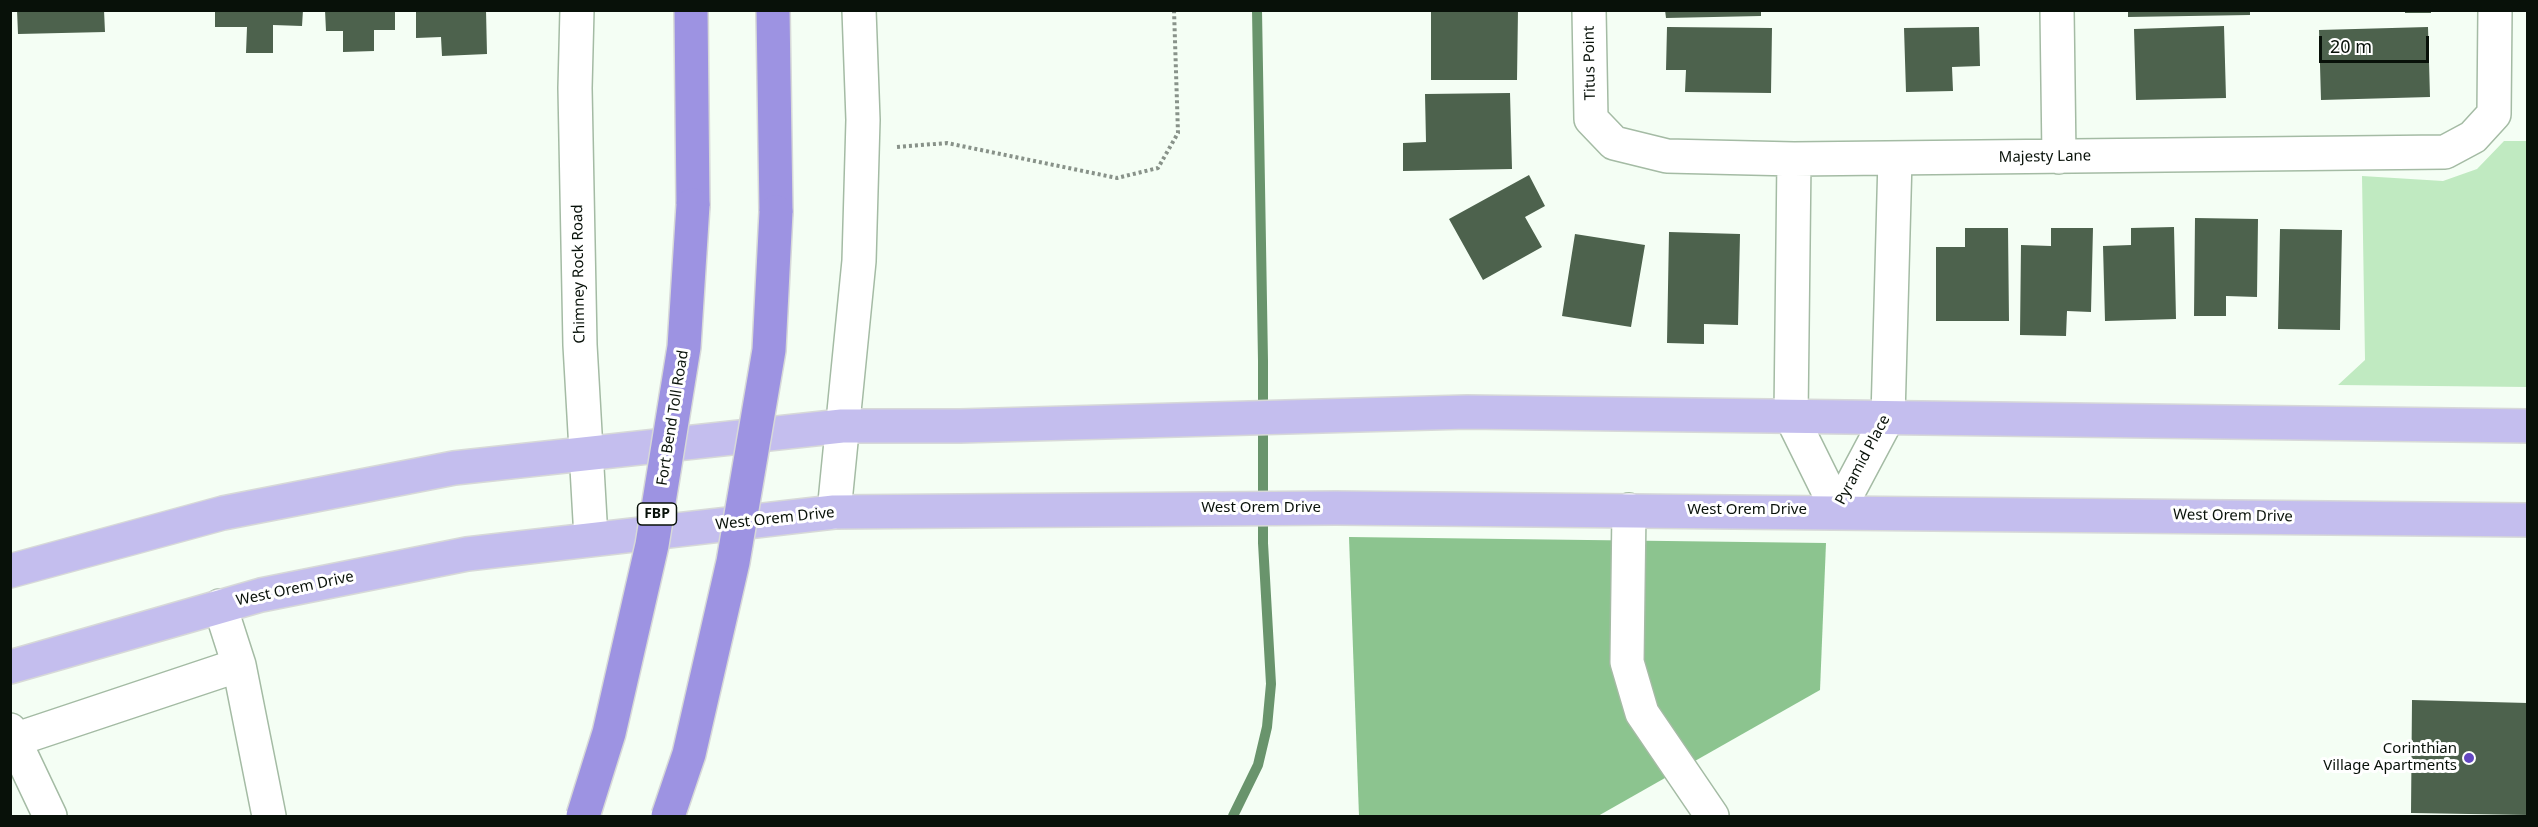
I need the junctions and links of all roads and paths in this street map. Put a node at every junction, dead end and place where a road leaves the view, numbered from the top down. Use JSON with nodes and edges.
{"nodes":[{"id":1,"x":577,"y":10,"type":"edge"},
{"id":2,"x":691,"y":10,"type":"edge"},
{"id":3,"x":772,"y":10,"type":"edge"},
{"id":4,"x":859,"y":10,"type":"edge"},
{"id":5,"x":1174,"y":10,"type":"edge"},
{"id":6,"x":1589,"y":10,"type":"edge"},
{"id":7,"x":2057,"y":10,"type":"edge"},
{"id":8,"x":2495,"y":10,"type":"edge"},
{"id":9,"x":1614,"y":142,"type":"joint"},
{"id":10,"x":2059,"y":157,"type":"junction"},
{"id":11,"x":1794,"y":159,"type":"junction"},
{"id":12,"x":1895,"y":159,"type":"junction"},
{"id":13,"x":861,"y":170,"type":"junction"},
{"id":14,"x":1791,"y":416,"type":"junction"},
{"id":15,"x":1888,"y":417,"type":"junction"},
{"id":16,"x":842,"y":426,"type":"junction"},
{"id":17,"x":2528,"y":426,"type":"edge"},
{"id":18,"x":585,"y":453,"type":"junction"},
{"id":19,"x":1629,"y":510,"type":"junction"},
{"id":20,"x":1838,"y":511,"type":"junction"},
{"id":21,"x":834,"y":512,"type":"junction"},
{"id":22,"x":2528,"y":520,"type":"edge"},
{"id":23,"x":591,"y":538,"type":"junction"},
{"id":24,"x":10,"y":571,"type":"edge"},
{"id":25,"x":220,"y":606,"type":"junction"},
{"id":26,"x":239,"y":665,"type":"junction"},
{"id":27,"x":10,"y":667,"type":"edge"},
{"id":28,"x":12,"y":735,"type":"edge"},
{"id":29,"x":50,"y":816,"type":"edge"},
{"id":30,"x":269,"y":816,"type":"edge"},
{"id":31,"x":583,"y":816,"type":"edge"},
{"id":32,"x":668,"y":816,"type":"edge"},
{"id":33,"x":1712,"y":816,"type":"edge"}],
"edges":[{"from":1,"to":18,"type":"street","name":"Chimney Rock Road"},
{"from":2,"to":31,"type":"highway","name":"Fort Bend Toll Road","number":"FBP","bridge":true},
{"from":3,"to":32,"type":"highway","bridge":true},
{"from":4,"to":13,"type":"street"},
{"from":5,"to":13,"type":"path"},
{"from":6,"to":9,"type":"street","name":"Titus Point"},
{"from":7,"to":10,"type":"street"},
{"from":8,"to":10,"type":"street","name":"Majesty Lane"},
{"from":9,"to":11,"type":"street","name":"Majesty Lane"},
{"from":10,"to":12,"type":"street","name":"Majesty Lane"},
{"from":11,"to":12,"type":"street","name":"Majesty Lane"},
{"from":11,"to":14,"type":"street","name":"Pyramid Place"},
{"from":12,"to":15,"type":"street","name":"Pyramid Place"},
{"from":13,"to":16,"type":"street"},
{"from":14,"to":15,"type":"main road"},
{"from":14,"to":16,"type":"main road"},
{"from":14,"to":20,"type":"street","name":"Pyramid Place"},
{"from":15,"to":17,"type":"main road"},
{"from":15,"to":20,"type":"street","name":"Pyramid Place"},
{"from":16,"to":18,"type":"main road"},
{"from":16,"to":21,"type":"street"},
{"from":18,"to":23,"type":"street","name":"Chimney Rock Road"},
{"from":18,"to":24,"type":"main road"},
{"from":19,"to":20,"type":"main road","name":"West Orem Drive"},
{"from":19,"to":21,"type":"main road","name":"West Orem Drive"},
{"from":19,"to":33,"type":"street"},
{"from":20,"to":22,"type":"main road","name":"West Orem Drive"},
{"from":21,"to":23,"type":"main road","name":"West Orem Drive"},
{"from":23,"to":25,"type":"main road","name":"West Orem Drive"},
{"from":25,"to":26,"type":"street"},
{"from":25,"to":27,"type":"main road","name":"West Orem Drive"},
{"from":26,"to":28,"type":"street"},
{"from":26,"to":30,"type":"street"},
{"from":28,"to":29,"type":"street"}]}
